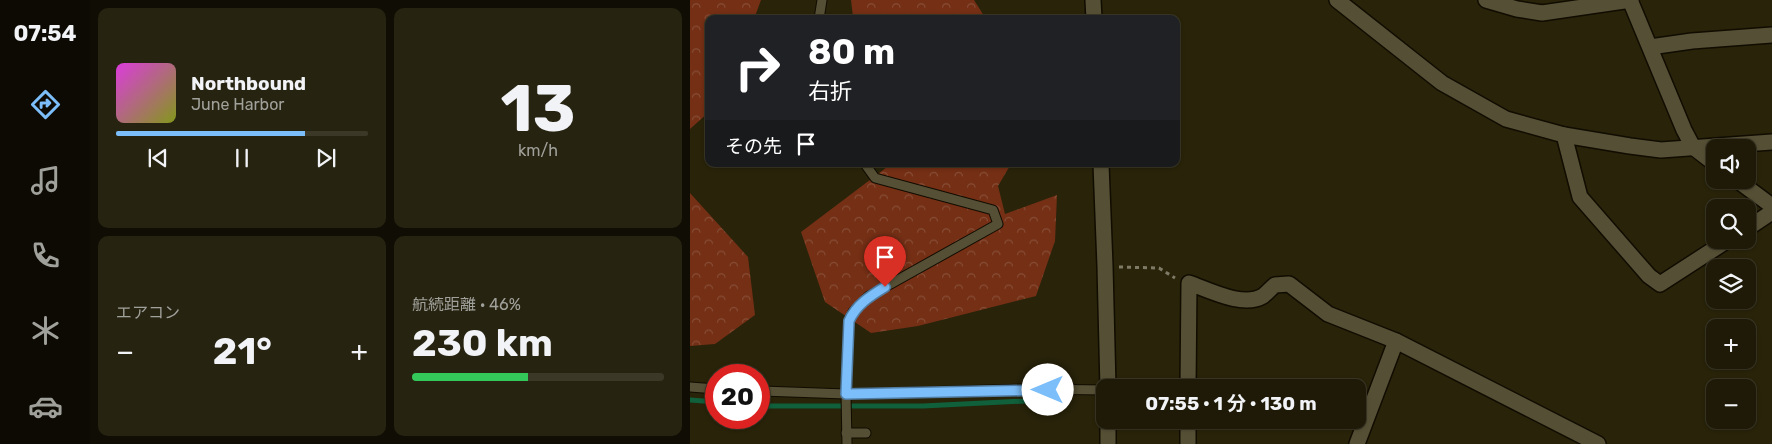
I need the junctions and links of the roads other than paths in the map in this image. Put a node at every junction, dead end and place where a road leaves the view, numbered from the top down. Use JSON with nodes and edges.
{"nodes":[{"id":1,"x":822,"y":0,"type":"edge"},
{"id":2,"x":1093,"y":0,"type":"edge"},
{"id":3,"x":1337,"y":0,"type":"edge"},
{"id":4,"x":1486,"y":0,"type":"edge"},
{"id":5,"x":1630,"y":0,"type":"edge"},
{"id":6,"x":820,"y":15,"type":"edge"},
{"id":7,"x":1094,"y":15,"type":"edge"},
{"id":8,"x":1772,"y":35,"type":"edge"},
{"id":9,"x":1650,"y":47,"type":"junction"},
{"id":10,"x":1564,"y":135,"type":"junction"},
{"id":11,"x":1772,"y":142,"type":"edge"},
{"id":12,"x":1693,"y":147,"type":"junction"},
{"id":13,"x":1706,"y":157,"type":"edge"},
{"id":14,"x":867,"y":167,"type":"edge"},
{"id":15,"x":1100,"y":167,"type":"edge"},
{"id":16,"x":1748,"y":189,"type":"edge"},
{"id":17,"x":1772,"y":206,"type":"edge"},
{"id":18,"x":1772,"y":212,"type":"edge"},
{"id":19,"x":1756,"y":223,"type":"edge"},
{"id":20,"x":1714,"y":249,"type":"edge"},
{"id":21,"x":1396,"y":342,"type":"junction"},
{"id":22,"x":1108,"y":379,"type":"edge"},
{"id":23,"x":1188,"y":379,"type":"edge"},
{"id":24,"x":690,"y":387,"type":"edge"},
{"id":25,"x":705,"y":388,"type":"edge"},
{"id":26,"x":1096,"y":390,"type":"edge"},
{"id":27,"x":770,"y":391,"type":"edge"},
{"id":28,"x":846,"y":394,"type":"junction"},
{"id":29,"x":1366,"y":406,"type":"edge"},
{"id":30,"x":1108,"y":429,"type":"edge"},
{"id":31,"x":1188,"y":429,"type":"edge"},
{"id":32,"x":1360,"y":429,"type":"edge"},
{"id":33,"x":846,"y":432,"type":"junction"},
{"id":34,"x":866,"y":433,"type":"dead end"},
{"id":35,"x":847,"y":444,"type":"edge"},
{"id":36,"x":1108,"y":444,"type":"edge"},
{"id":37,"x":1188,"y":444,"type":"edge"},
{"id":38,"x":1357,"y":444,"type":"edge"},
{"id":39,"x":1598,"y":444,"type":"edge"}],
"edges":[{"from":1,"to":6,"type":"lane"},
{"from":2,"to":7,"type":"street"},
{"from":3,"to":10,"type":"street"},
{"from":4,"to":5,"type":"street"},
{"from":5,"to":9,"type":"street"},
{"from":8,"to":9,"type":"street"},
{"from":9,"to":12,"type":"street"},
{"from":10,"to":12,"type":"street"},
{"from":10,"to":20,"type":"street"},
{"from":11,"to":12,"type":"street"},
{"from":12,"to":13,"type":"street"},
{"from":14,"to":28,"type":"lane"},
{"from":15,"to":22,"type":"street"},
{"from":16,"to":17,"type":"street"},
{"from":18,"to":19,"type":"street"},
{"from":21,"to":23,"type":"street"},
{"from":21,"to":29,"type":"street"},
{"from":21,"to":39,"type":"street"},
{"from":24,"to":25,"type":"lane"},
{"from":26,"to":28,"type":"lane"},
{"from":27,"to":28,"type":"lane"},
{"from":28,"to":33,"type":"lane"},
{"from":30,"to":36,"type":"street"},
{"from":31,"to":37,"type":"street"},
{"from":32,"to":38,"type":"street"},
{"from":33,"to":34,"type":"lane"},
{"from":33,"to":35,"type":"lane"}]}
